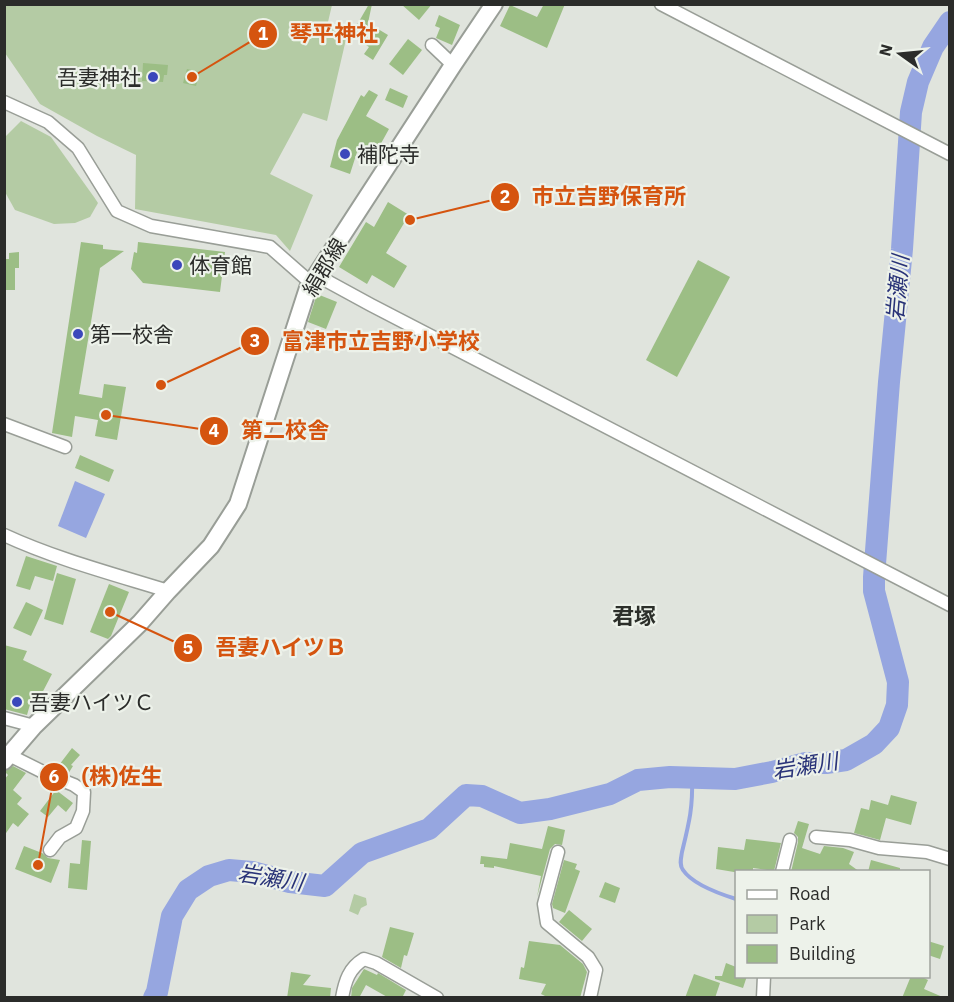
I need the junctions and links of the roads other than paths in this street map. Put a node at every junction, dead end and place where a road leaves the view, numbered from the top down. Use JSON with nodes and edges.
{"nodes":[{"id":1,"x":494,"y":4,"type":"edge"},
{"id":2,"x":661,"y":4,"type":"edge"},
{"id":3,"x":432,"y":45,"type":"dead end"},
{"id":4,"x":453,"y":65,"type":"junction"},
{"id":5,"x":4,"y":102,"type":"edge"},
{"id":6,"x":950,"y":154,"type":"edge"},
{"id":7,"x":314,"y":279,"type":"junction"},
{"id":8,"x":4,"y":424,"type":"edge"},
{"id":9,"x":65,"y":447,"type":"dead end"},
{"id":10,"x":4,"y":535,"type":"edge"},
{"id":11,"x":168,"y":591,"type":"junction"},
{"id":12,"x":950,"y":605,"type":"edge"},
{"id":13,"x":4,"y":718,"type":"edge"},
{"id":14,"x":34,"y":726,"type":"junction"},
{"id":15,"x":7,"y":758,"type":"edge"},
{"id":16,"x":816,"y":837,"type":"dead end"},
{"id":17,"x":790,"y":840,"type":"dead end"},
{"id":18,"x":50,"y":850,"type":"dead end"},
{"id":19,"x":558,"y":852,"type":"dead end"},
{"id":20,"x":950,"y":859,"type":"edge"},
{"id":21,"x":782,"y":870,"type":"edge"},
{"id":22,"x":764,"y":978,"type":"edge"},
{"id":23,"x":342,"y":998,"type":"edge"},
{"id":24,"x":437,"y":998,"type":"edge"},
{"id":25,"x":590,"y":998,"type":"edge"},
{"id":26,"x":763,"y":998,"type":"edge"}],
"edges":[{"from":1,"to":4,"type":"main road","name":"絹郡線"},
{"from":2,"to":6,"type":"street"},
{"from":3,"to":4,"type":"street"},
{"from":4,"to":7,"type":"main road","name":"絹郡線"},
{"from":5,"to":7,"type":"street"},
{"from":7,"to":11,"type":"main road","name":"絹郡線"},
{"from":7,"to":12,"type":"street"},
{"from":8,"to":9,"type":"street"},
{"from":10,"to":11,"type":"street"},
{"from":11,"to":14,"type":"main road","name":"絹郡線"},
{"from":13,"to":14,"type":"street"},
{"from":14,"to":15,"type":"main road","name":"絹郡線"},
{"from":15,"to":18,"type":"street"},
{"from":16,"to":20,"type":"street"},
{"from":17,"to":21,"type":"street"},
{"from":19,"to":25,"type":"street"},
{"from":22,"to":26,"type":"street"},
{"from":23,"to":24,"type":"street"}]}
